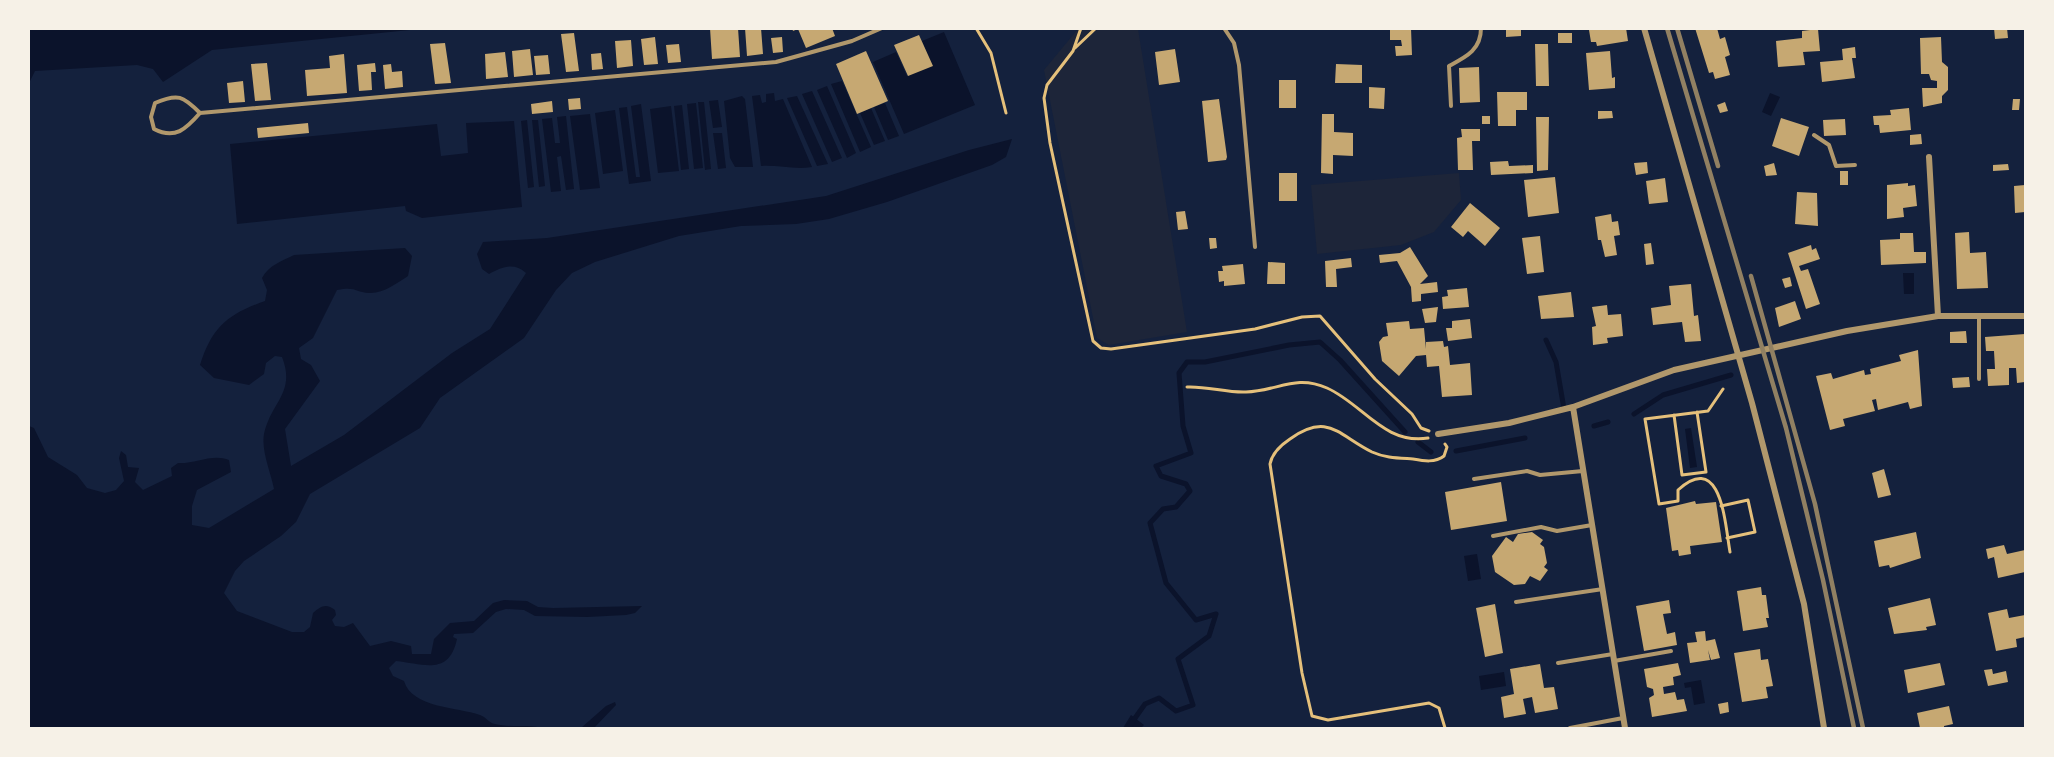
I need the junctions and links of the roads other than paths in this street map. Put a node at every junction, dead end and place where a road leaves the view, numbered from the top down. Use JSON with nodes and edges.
{"nodes":[{"id":1,"x":882,"y":28,"type":"edge"},
{"id":2,"x":1224,"y":28,"type":"edge"},
{"id":3,"x":1481,"y":28,"type":"edge"},
{"id":4,"x":1644,"y":28,"type":"edge"},
{"id":5,"x":1451,"y":106,"type":"dead end"},
{"id":6,"x":200,"y":113,"type":"junction"},
{"id":7,"x":1814,"y":135,"type":"dead end"},
{"id":8,"x":1929,"y":157,"type":"dead end"},
{"id":9,"x":1856,"y":165,"type":"dead end"},
{"id":10,"x":1256,"y":247,"type":"dead end"},
{"id":11,"x":1938,"y":316,"type":"junction"},
{"id":12,"x":1979,"y":316,"type":"junction"},
{"id":13,"x":2025,"y":316,"type":"edge"},
{"id":14,"x":1740,"y":356,"type":"junction"},
{"id":15,"x":1979,"y":379,"type":"dead end"},
{"id":16,"x":1574,"y":407,"type":"junction"},
{"id":17,"x":1438,"y":434,"type":"road end"},
{"id":18,"x":1584,"y":471,"type":"junction"},
{"id":19,"x":1474,"y":479,"type":"dead end"},
{"id":20,"x":1593,"y":525,"type":"junction"},
{"id":21,"x":1493,"y":536,"type":"dead end"},
{"id":22,"x":1603,"y":589,"type":"junction"},
{"id":23,"x":1516,"y":602,"type":"dead end"},
{"id":24,"x":1671,"y":651,"type":"dead end"},
{"id":25,"x":1614,"y":657,"type":"junction"},
{"id":26,"x":1558,"y":663,"type":"dead end"},
{"id":27,"x":1623,"y":718,"type":"junction"},
{"id":28,"x":1570,"y":729,"type":"edge"},
{"id":29,"x":1625,"y":729,"type":"edge"},
{"id":30,"x":1824,"y":729,"type":"edge"}],
"edges":[{"from":1,"to":6,"type":"lane"},
{"from":2,"to":10,"type":"lane"},
{"from":3,"to":5,"type":"lane"},
{"from":4,"to":14,"type":"street"},
{"from":6,"to":6,"type":"lane"},
{"from":7,"to":9,"type":"lane"},
{"from":8,"to":11,"type":"street"},
{"from":11,"to":12,"type":"street"},
{"from":11,"to":14,"type":"street"},
{"from":12,"to":13,"type":"street"},
{"from":12,"to":15,"type":"lane"},
{"from":14,"to":16,"type":"street"},
{"from":14,"to":30,"type":"street"},
{"from":16,"to":17,"type":"street"},
{"from":16,"to":18,"type":"street"},
{"from":18,"to":19,"type":"lane"},
{"from":18,"to":20,"type":"street"},
{"from":20,"to":21,"type":"lane"},
{"from":20,"to":22,"type":"street"},
{"from":22,"to":23,"type":"lane"},
{"from":22,"to":25,"type":"street"},
{"from":24,"to":25,"type":"lane"},
{"from":25,"to":26,"type":"lane"},
{"from":25,"to":27,"type":"street"},
{"from":27,"to":28,"type":"lane"},
{"from":27,"to":29,"type":"street"}]}
